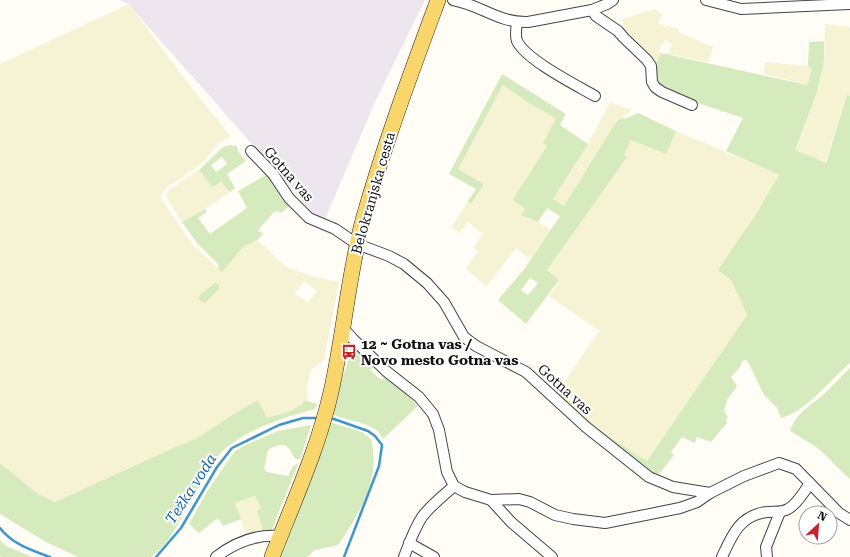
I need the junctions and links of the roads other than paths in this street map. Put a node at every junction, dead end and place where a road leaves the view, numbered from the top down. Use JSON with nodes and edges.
{"nodes":[{"id":1,"x":438,"y":0,"type":"edge"},
{"id":2,"x":453,"y":0,"type":"edge"},
{"id":3,"x":613,"y":0,"type":"edge"},
{"id":4,"x":706,"y":0,"type":"edge"},
{"id":5,"x":850,"y":4,"type":"edge"},
{"id":6,"x":592,"y":10,"type":"junction"},
{"id":7,"x":517,"y":22,"type":"junction"},
{"id":8,"x":595,"y":96,"type":"dead end"},
{"id":9,"x":692,"y":105,"type":"dead end"},
{"id":10,"x":251,"y":152,"type":"dead end"},
{"id":11,"x":357,"y":244,"type":"junction"},
{"id":12,"x":342,"y":327,"type":"junction"},
{"id":13,"x":810,"y":484,"type":"junction"},
{"id":14,"x":454,"y":486,"type":"junction"},
{"id":15,"x":710,"y":493,"type":"junction"},
{"id":16,"x":491,"y":500,"type":"junction"},
{"id":17,"x":780,"y":512,"type":"junction"},
{"id":18,"x":850,"y":520,"type":"edge"},
{"id":19,"x":280,"y":536,"type":"junction"},
{"id":20,"x":409,"y":543,"type":"junction"},
{"id":21,"x":216,"y":557,"type":"edge"},
{"id":22,"x":272,"y":557,"type":"edge"},
{"id":23,"x":404,"y":557,"type":"edge"},
{"id":24,"x":434,"y":557,"type":"edge"},
{"id":25,"x":552,"y":557,"type":"edge"},
{"id":26,"x":722,"y":557,"type":"edge"},
{"id":27,"x":767,"y":557,"type":"edge"}],
"edges":[{"from":1,"to":11,"type":"main road","name":"Belokranjska cesta"},
{"from":2,"to":7,"type":"street"},
{"from":3,"to":6,"type":"street"},
{"from":4,"to":5,"type":"street"},
{"from":6,"to":7,"type":"street"},
{"from":6,"to":9,"type":"street"},
{"from":7,"to":8,"type":"street"},
{"from":10,"to":11,"type":"street","name":"Gotna vas"},
{"from":11,"to":12,"type":"main road","name":"Belokranjska cesta"},
{"from":11,"to":15,"type":"street","name":"Gotna vas"},
{"from":12,"to":14,"type":"street"},
{"from":12,"to":19,"type":"main road","name":"Belokranjska cesta"},
{"from":13,"to":15,"type":"street"},
{"from":13,"to":17,"type":"street"},
{"from":13,"to":18,"type":"street"},
{"from":14,"to":16,"type":"street"},
{"from":14,"to":20,"type":"street"},
{"from":15,"to":16,"type":"street"},
{"from":16,"to":25,"type":"street"},
{"from":17,"to":26,"type":"street"},
{"from":17,"to":27,"type":"street"},
{"from":19,"to":21,"type":"street"},
{"from":19,"to":22,"type":"main road"},
{"from":20,"to":23,"type":"street"},
{"from":20,"to":24,"type":"street"}]}
